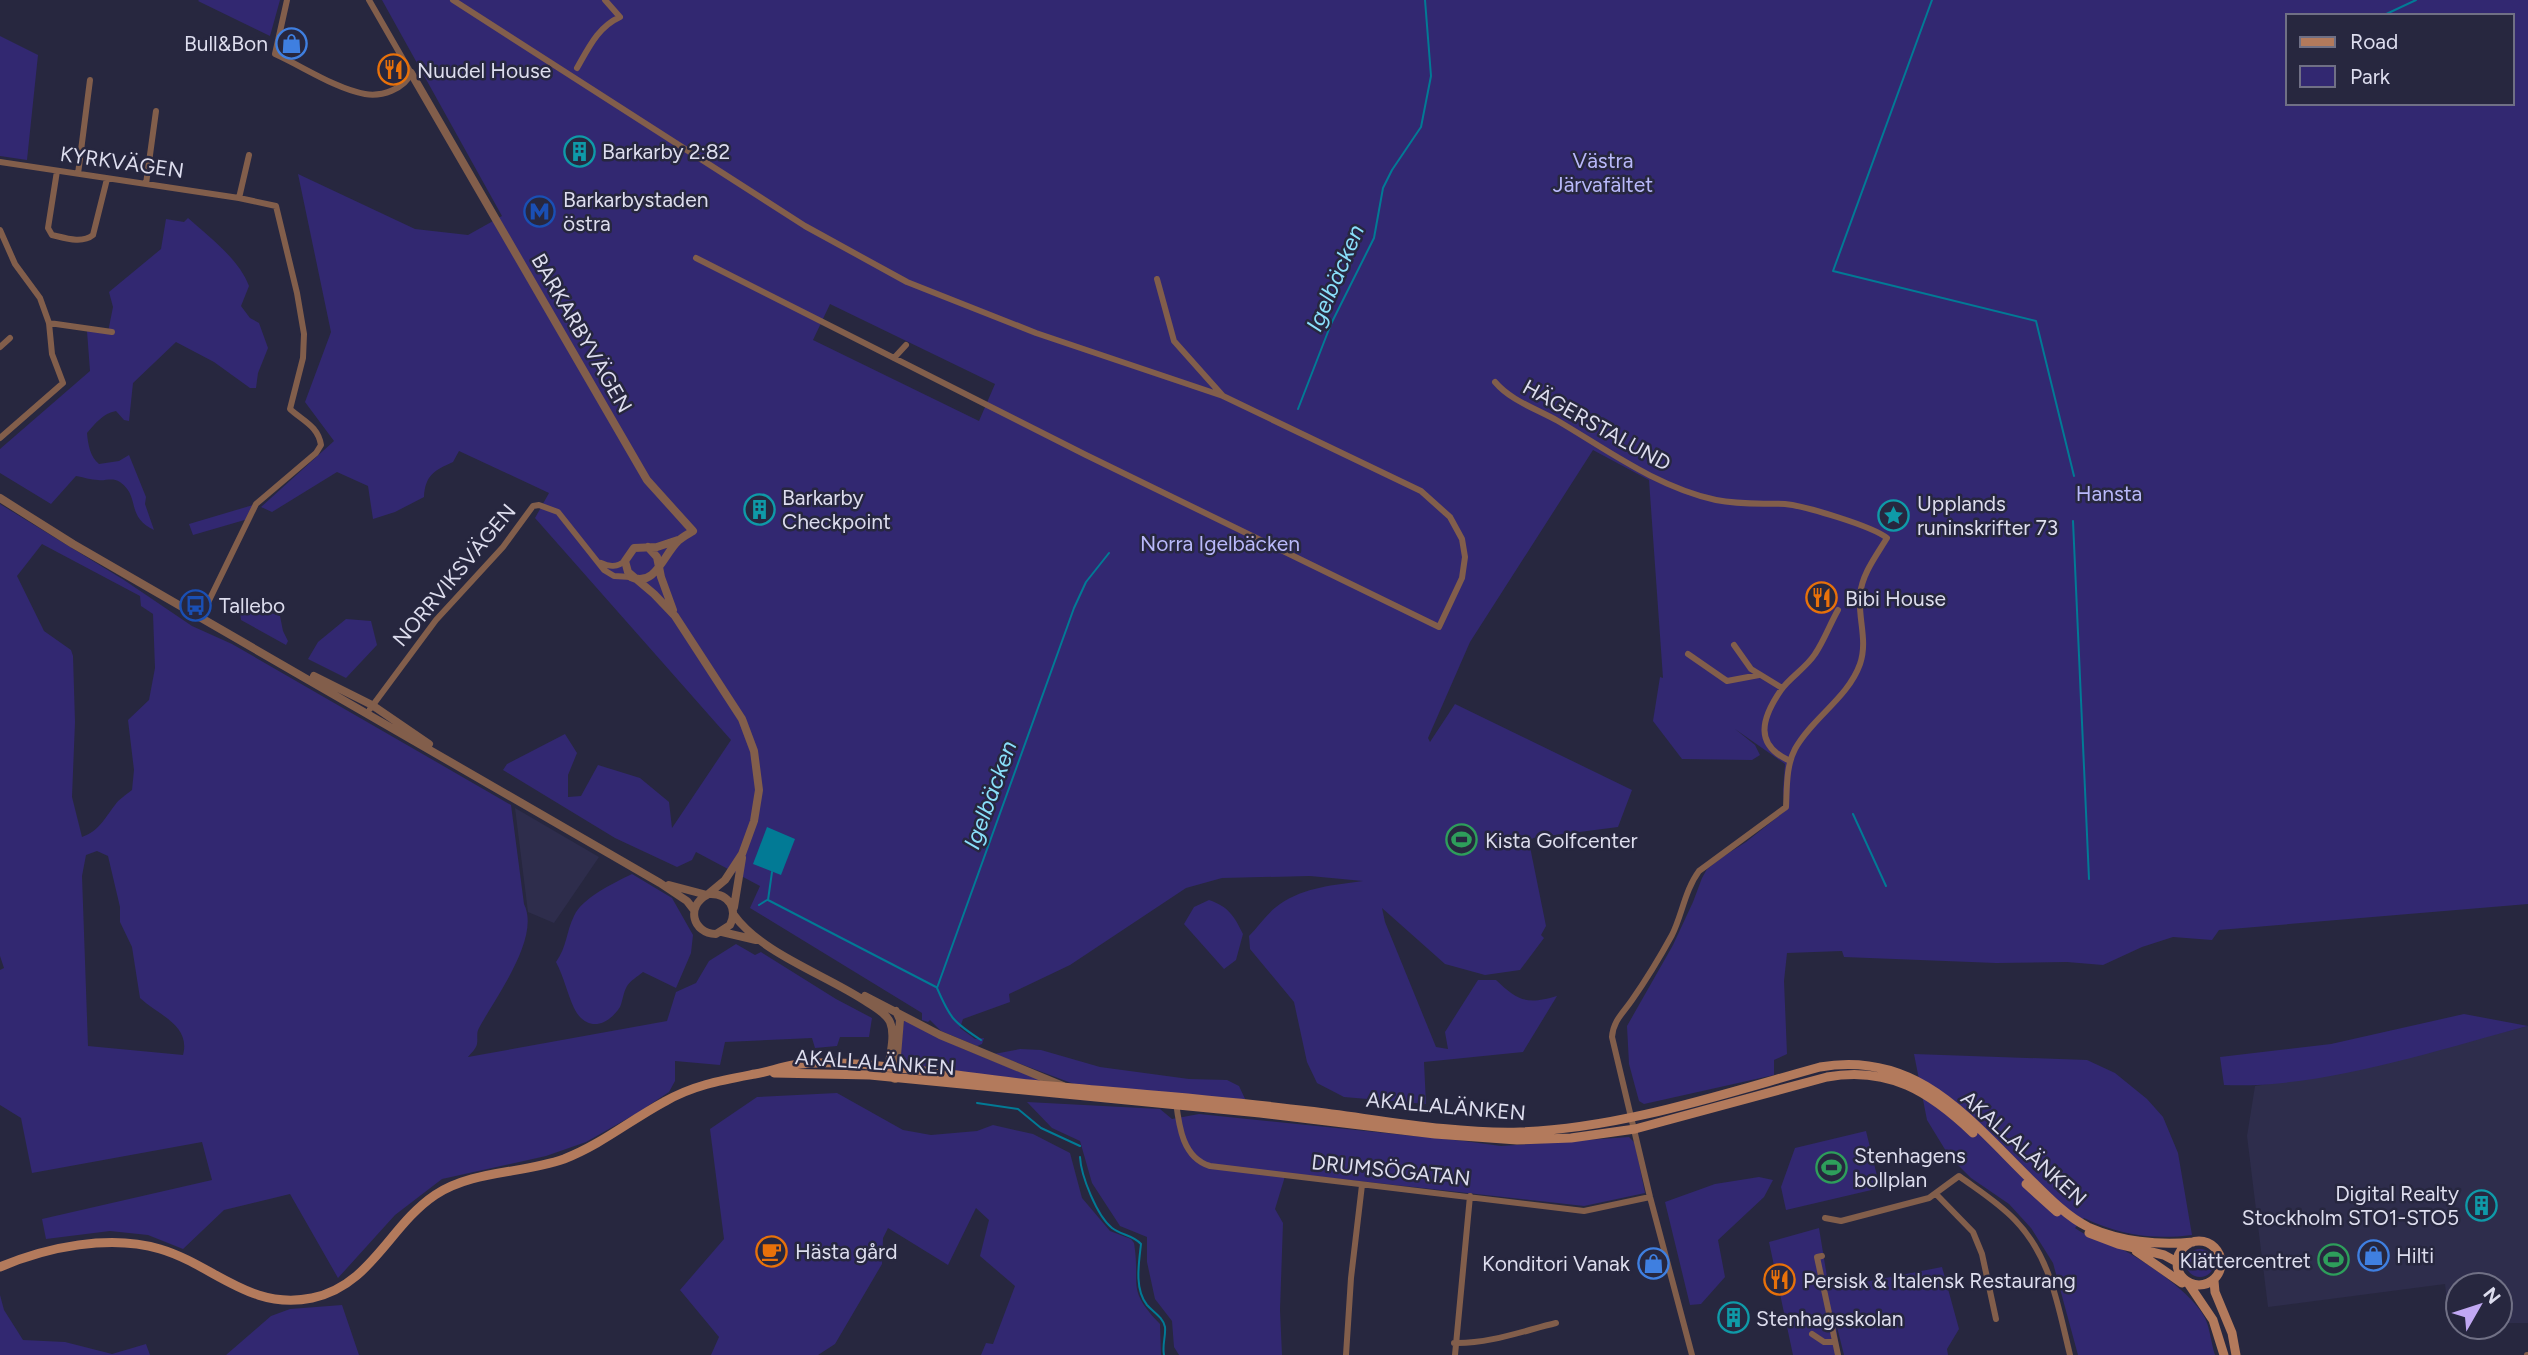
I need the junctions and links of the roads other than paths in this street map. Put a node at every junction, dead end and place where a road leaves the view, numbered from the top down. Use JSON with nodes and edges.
{"nodes":[{"id":1,"x":287,"y":0,"type":"edge"},
{"id":2,"x":370,"y":0,"type":"edge"},
{"id":3,"x":453,"y":0,"type":"edge"},
{"id":4,"x":605,"y":0,"type":"edge"},
{"id":5,"x":577,"y":68,"type":"dead end"},
{"id":6,"x":411,"y":73,"type":"junction"},
{"id":7,"x":90,"y":80,"type":"dead end"},
{"id":8,"x":156,"y":111,"type":"dead end"},
{"id":9,"x":249,"y":155,"type":"dead end"},
{"id":10,"x":0,"y":162,"type":"edge"},
{"id":11,"x":57,"y":171,"type":"junction"},
{"id":12,"x":78,"y":174,"type":"junction"},
{"id":13,"x":107,"y":179,"type":"junction"},
{"id":14,"x":146,"y":184,"type":"junction"},
{"id":15,"x":239,"y":198,"type":"junction"},
{"id":16,"x":0,"y":230,"type":"edge"},
{"id":17,"x":696,"y":258,"type":"dead end"},
{"id":18,"x":1157,"y":279,"type":"dead end"},
{"id":19,"x":49,"y":323,"type":"junction"},
{"id":20,"x":112,"y":332,"type":"dead end"},
{"id":21,"x":10,"y":338,"type":"dead end"},
{"id":22,"x":906,"y":345,"type":"dead end"},
{"id":23,"x":0,"y":347,"type":"edge"},
{"id":24,"x":894,"y":358,"type":"junction"},
{"id":25,"x":1495,"y":382,"type":"dead end"},
{"id":26,"x":1223,"y":396,"type":"junction"},
{"id":27,"x":0,"y":438,"type":"edge"},
{"id":28,"x":0,"y":498,"type":"edge"},
{"id":29,"x":678,"y":540,"type":"junction"},
{"id":30,"x":646,"y":547,"type":"junction"},
{"id":31,"x":625,"y":561,"type":"junction"},
{"id":32,"x":599,"y":562,"type":"junction"},
{"id":33,"x":658,"y":567,"type":"junction"},
{"id":34,"x":631,"y":577,"type":"junction"},
{"id":35,"x":1838,"y":610,"type":"dead end"},
{"id":36,"x":675,"y":616,"type":"junction"},
{"id":37,"x":201,"y":617,"type":"junction"},
{"id":38,"x":1734,"y":645,"type":"dead end"},
{"id":39,"x":260,"y":651,"type":"junction"},
{"id":40,"x":1688,"y":654,"type":"dead end"},
{"id":41,"x":1759,"y":675,"type":"junction"},
{"id":42,"x":1782,"y":688,"type":"junction"},
{"id":43,"x":327,"y":689,"type":"junction"},
{"id":44,"x":370,"y":709,"type":"junction"},
{"id":45,"x":417,"y":742,"type":"junction"},
{"id":46,"x":1790,"y":761,"type":"junction"},
{"id":47,"x":474,"y":774,"type":"junction"},
{"id":48,"x":742,"y":854,"type":"junction"},
{"id":49,"x":660,"y":883,"type":"junction"},
{"id":50,"x":709,"y":894,"type":"junction"},
{"id":51,"x":694,"y":910,"type":"junction"},
{"id":52,"x":734,"y":913,"type":"junction"},
{"id":53,"x":722,"y":932,"type":"junction"},
{"id":54,"x":763,"y":943,"type":"junction"},
{"id":55,"x":848,"y":990,"type":"junction"},
{"id":56,"x":896,"y":1011,"type":"junction"},
{"id":57,"x":892,"y":1067,"type":"junction"},
{"id":58,"x":759,"y":1073,"type":"junction"},
{"id":59,"x":891,"y":1078,"type":"junction"},
{"id":60,"x":1069,"y":1088,"type":"junction"},
{"id":61,"x":1176,"y":1101,"type":"junction"},
{"id":62,"x":1632,"y":1118,"type":"junction"},
{"id":63,"x":1635,"y":1129,"type":"junction"},
{"id":64,"x":1362,"y":1185,"type":"junction"},
{"id":65,"x":1936,"y":1194,"type":"junction"},
{"id":66,"x":1470,"y":1196,"type":"junction"},
{"id":67,"x":1650,"y":1197,"type":"junction"},
{"id":68,"x":1825,"y":1218,"type":"dead end"},
{"id":69,"x":2193,"y":1242,"type":"junction"},
{"id":70,"x":2131,"y":1248,"type":"junction"},
{"id":71,"x":1822,"y":1256,"type":"dead end"},
{"id":72,"x":2177,"y":1262,"type":"junction"},
{"id":73,"x":0,"y":1267,"type":"edge"},
{"id":74,"x":2214,"y":1281,"type":"junction"},
{"id":75,"x":2188,"y":1283,"type":"junction"},
{"id":76,"x":2196,"y":1295,"type":"junction"},
{"id":77,"x":1996,"y":1319,"type":"dead end"},
{"id":78,"x":1556,"y":1323,"type":"dead end"},
{"id":79,"x":1812,"y":1334,"type":"dead end"},
{"id":80,"x":1835,"y":1342,"type":"junction"},
{"id":81,"x":1454,"y":1343,"type":"junction"},
{"id":82,"x":1346,"y":1355,"type":"edge"},
{"id":83,"x":1455,"y":1355,"type":"edge"},
{"id":84,"x":1692,"y":1355,"type":"edge"},
{"id":85,"x":1838,"y":1355,"type":"edge"},
{"id":86,"x":2070,"y":1355,"type":"edge"},
{"id":87,"x":2224,"y":1355,"type":"edge"},
{"id":88,"x":2236,"y":1355,"type":"edge"}],
"edges":[{"from":1,"to":6,"type":"street"},
{"from":2,"to":6,"type":"street","name":"BARKARBYVÄGEN"},
{"from":3,"to":26,"type":"street"},
{"from":4,"to":5,"type":"street"},
{"from":6,"to":29,"type":"street","name":"BARKARBYVÄGEN"},
{"from":7,"to":12,"type":"street"},
{"from":8,"to":14,"type":"street"},
{"from":9,"to":15,"type":"street"},
{"from":10,"to":11,"type":"street","name":"KYRKVÄGEN"},
{"from":11,"to":12,"type":"street","name":"KYRKVÄGEN"},
{"from":11,"to":13,"type":"street"},
{"from":12,"to":13,"type":"street","name":"KYRKVÄGEN"},
{"from":13,"to":14,"type":"street","name":"KYRKVÄGEN"},
{"from":14,"to":15,"type":"street","name":"KYRKVÄGEN"},
{"from":15,"to":37,"type":"street","name":"KYRKVÄGEN"},
{"from":16,"to":19,"type":"street"},
{"from":17,"to":24,"type":"street"},
{"from":18,"to":26,"type":"street"},
{"from":19,"to":20,"type":"street"},
{"from":19,"to":27,"type":"street"},
{"from":21,"to":23,"type":"street"},
{"from":22,"to":24,"type":"street"},
{"from":24,"to":26,"type":"street"},
{"from":25,"to":46,"type":"street","name":"HÄGERSTALUND"},
{"from":28,"to":37,"type":"street"},
{"from":29,"to":30,"type":"street"},
{"from":29,"to":33,"type":"street"},
{"from":30,"to":31,"type":"street"},
{"from":30,"to":33,"type":"street","name":"NORRVIKSVÄGEN"},
{"from":31,"to":32,"type":"street"},
{"from":31,"to":34,"type":"street"},
{"from":32,"to":34,"type":"street","name":"NORRVIKSVÄGEN"},
{"from":32,"to":44,"type":"street","name":"NORRVIKSVÄGEN"},
{"from":33,"to":34,"type":"street"},
{"from":33,"to":36,"type":"street","name":"NORRVIKSVÄGEN"},
{"from":34,"to":36,"type":"street","name":"NORRVIKSVÄGEN"},
{"from":35,"to":42,"type":"street"},
{"from":36,"to":48,"type":"street","name":"NORRVIKSVÄGEN"},
{"from":37,"to":39,"type":"street"},
{"from":38,"to":41,"type":"street"},
{"from":39,"to":43,"type":"street"},
{"from":39,"to":44,"type":"street"},
{"from":40,"to":41,"type":"street"},
{"from":41,"to":42,"type":"street"},
{"from":42,"to":46,"type":"street"},
{"from":43,"to":44,"type":"street"},
{"from":43,"to":45,"type":"street"},
{"from":44,"to":45,"type":"street"},
{"from":44,"to":47,"type":"street"},
{"from":45,"to":47,"type":"street"},
{"from":46,"to":62,"type":"street","name":"HÄGERSTALUND"},
{"from":47,"to":49,"type":"street"},
{"from":48,"to":50,"type":"street","name":"NORRVIKSVÄGEN"},
{"from":48,"to":52,"type":"street","name":"NORRVIKSVÄGEN"},
{"from":49,"to":50,"type":"street"},
{"from":49,"to":51,"type":"street"},
{"from":50,"to":51,"type":"street"},
{"from":50,"to":52,"type":"street"},
{"from":51,"to":53,"type":"street"},
{"from":52,"to":53,"type":"street"},
{"from":52,"to":54,"type":"street"},
{"from":53,"to":54,"type":"street"},
{"from":54,"to":55,"type":"street"},
{"from":55,"to":56,"type":"street"},
{"from":55,"to":57,"type":"street"},
{"from":56,"to":57,"type":"street"},
{"from":56,"to":60,"type":"street"},
{"from":57,"to":58,"type":"main road","name":"AKALLALÄNKEN"},
{"from":57,"to":59,"type":"street"},
{"from":57,"to":60,"type":"main road","name":"AKALLALÄNKEN"},
{"from":58,"to":59,"type":"main road","name":"AKALLALÄNKEN"},
{"from":58,"to":73,"type":"main road","name":"AKALLALÄNKEN"},
{"from":59,"to":61,"type":"main road","name":"AKALLALÄNKEN"},
{"from":60,"to":61,"type":"main road","name":"AKALLALÄNKEN"},
{"from":61,"to":62,"type":"main road","name":"AKALLALÄNKEN"},
{"from":61,"to":63,"type":"main road","name":"AKALLALÄNKEN"},
{"from":61,"to":64,"type":"street","name":"DRUMSÖGATAN"},
{"from":62,"to":63,"type":"street","name":"HÄGERSTALUND"},
{"from":62,"to":69,"type":"main road","name":"AKALLALÄNKEN"},
{"from":63,"to":67,"type":"street","name":"HÄGERSTALUND"},
{"from":63,"to":70,"type":"main road","name":"AKALLALÄNKEN"},
{"from":64,"to":66,"type":"street","name":"DRUMSÖGATAN"},
{"from":64,"to":82,"type":"street"},
{"from":65,"to":68,"type":"street"},
{"from":65,"to":77,"type":"street"},
{"from":65,"to":86,"type":"street"},
{"from":66,"to":67,"type":"street","name":"DRUMSÖGATAN"},
{"from":66,"to":81,"type":"street"},
{"from":67,"to":84,"type":"street","name":"HÄGERSTALUND"},
{"from":69,"to":72,"type":"main road"},
{"from":69,"to":74,"type":"main road"},
{"from":70,"to":72,"type":"main road","name":"AKALLALÄNKEN"},
{"from":70,"to":76,"type":"main road"},
{"from":71,"to":80,"type":"street"},
{"from":72,"to":75,"type":"main road"},
{"from":74,"to":75,"type":"main road"},
{"from":74,"to":88,"type":"main road"},
{"from":75,"to":76,"type":"main road"},
{"from":76,"to":87,"type":"main road"},
{"from":78,"to":81,"type":"street"},
{"from":79,"to":80,"type":"street"},
{"from":80,"to":85,"type":"street"},
{"from":81,"to":83,"type":"street"}]}
